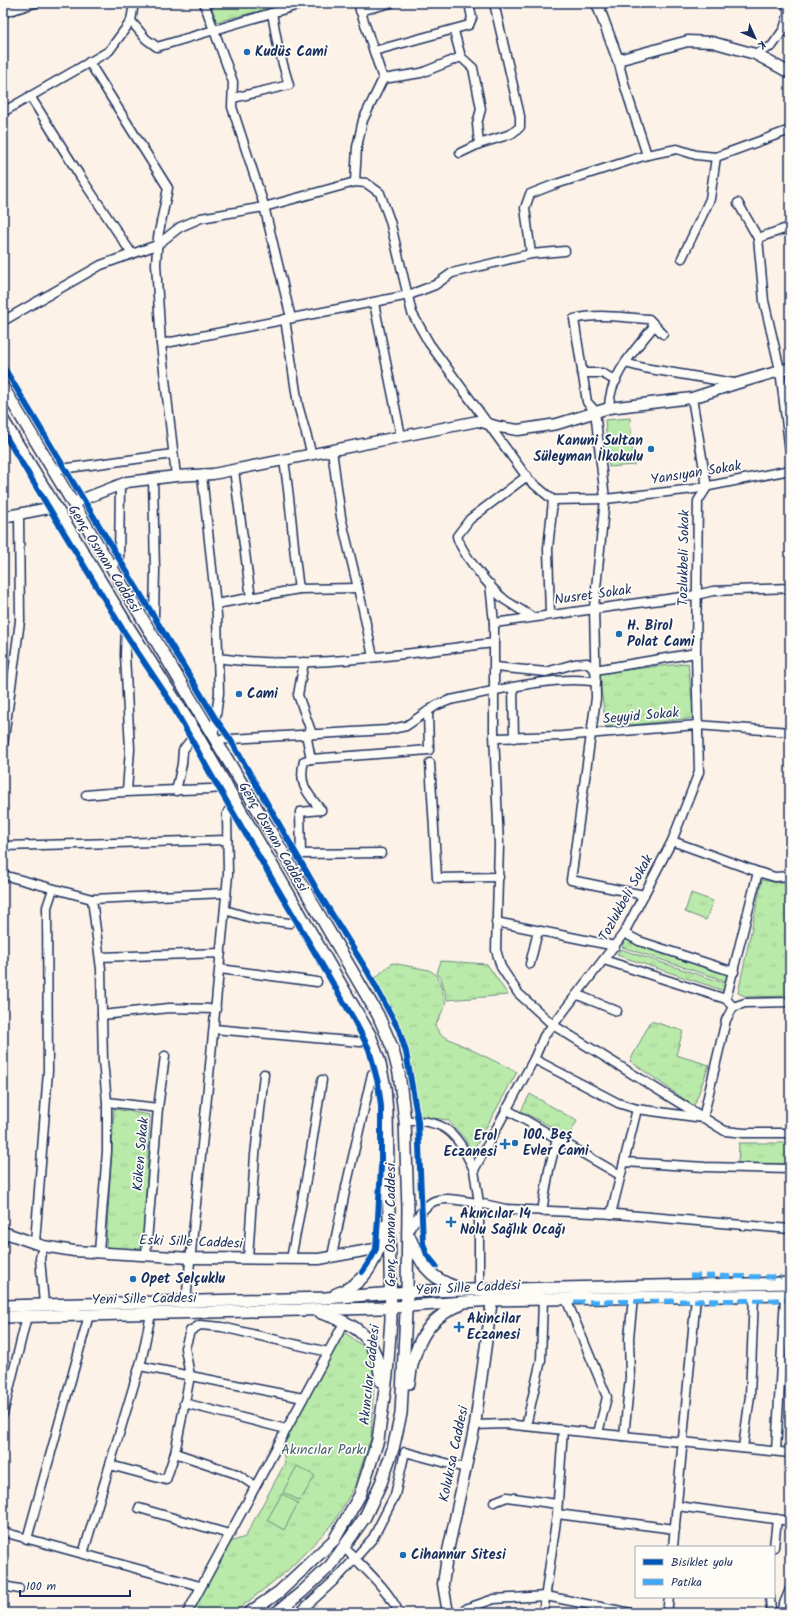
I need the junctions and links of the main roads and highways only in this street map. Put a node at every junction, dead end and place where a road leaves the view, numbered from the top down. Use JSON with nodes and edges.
{"nodes":[{"id":1,"x":3,"y":387,"type":"edge"},
{"id":2,"x":3,"y":420,"type":"edge"},
{"id":3,"x":388,"y":1210,"type":"junction"},
{"id":4,"x":407,"y":1232,"type":"junction"},
{"id":5,"x":790,"y":1283,"type":"edge"},
{"id":6,"x":466,"y":1290,"type":"junction"},
{"id":7,"x":407,"y":1292,"type":"junction"},
{"id":8,"x":391,"y":1293,"type":"junction"},
{"id":9,"x":788,"y":1295,"type":"edge"},
{"id":10,"x":325,"y":1298,"type":"junction"},
{"id":11,"x":472,"y":1301,"type":"junction"},
{"id":12,"x":3,"y":1306,"type":"edge"},
{"id":13,"x":406,"y":1307,"type":"junction"},
{"id":14,"x":391,"y":1308,"type":"junction"},
{"id":15,"x":313,"y":1310,"type":"junction"},
{"id":16,"x":3,"y":1317,"type":"edge"},
{"id":17,"x":383,"y":1402,"type":"junction"},
{"id":18,"x":401,"y":1414,"type":"junction"},
{"id":19,"x":249,"y":1613,"type":"edge"},
{"id":20,"x":276,"y":1613,"type":"edge"}],
"edges":[{"from":1,"to":4,"type":"main road","name":"Genç Osman Caddesi"},
{"from":2,"to":3,"type":"main road","name":"Genç Osman Caddesi"},
{"from":3,"to":8,"type":"main road","name":"Genç Osman Caddesi"},
{"from":3,"to":10,"type":"main road"},
{"from":4,"to":6,"type":"main road"},
{"from":4,"to":7,"type":"main road","name":"Genç Osman Caddesi"},
{"from":5,"to":6,"type":"main road","name":"Yeni Sille Caddesi"},
{"from":6,"to":7,"type":"main road","name":"Yeni Sille Caddesi"},
{"from":7,"to":8,"type":"main road","name":"Yeni Sille Caddesi"},
{"from":7,"to":13,"type":"main road","name":"Genç Osman Caddesi"},
{"from":8,"to":10,"type":"main road","name":"Yeni Sille Caddesi"},
{"from":8,"to":14,"type":"main road","name":"Genç Osman Caddesi"},
{"from":9,"to":11,"type":"main road","name":"Yeni Sille Caddesi"},
{"from":10,"to":12,"type":"main road","name":"Yeni Sille Caddesi"},
{"from":11,"to":13,"type":"main road","name":"Yeni Sille Caddesi"},
{"from":11,"to":18,"type":"main road"},
{"from":13,"to":14,"type":"main road","name":"Yeni Sille Caddesi"},
{"from":13,"to":18,"type":"main road"},
{"from":14,"to":15,"type":"main road","name":"Yeni Sille Caddesi"},
{"from":14,"to":17,"type":"main road","name":"Akıncılar Caddesi"},
{"from":15,"to":16,"type":"main road","name":"Yeni Sille Caddesi"},
{"from":15,"to":17,"type":"main road"},
{"from":17,"to":19,"type":"main road","name":"Akıncılar Caddesi"},
{"from":18,"to":20,"type":"main road"}]}
